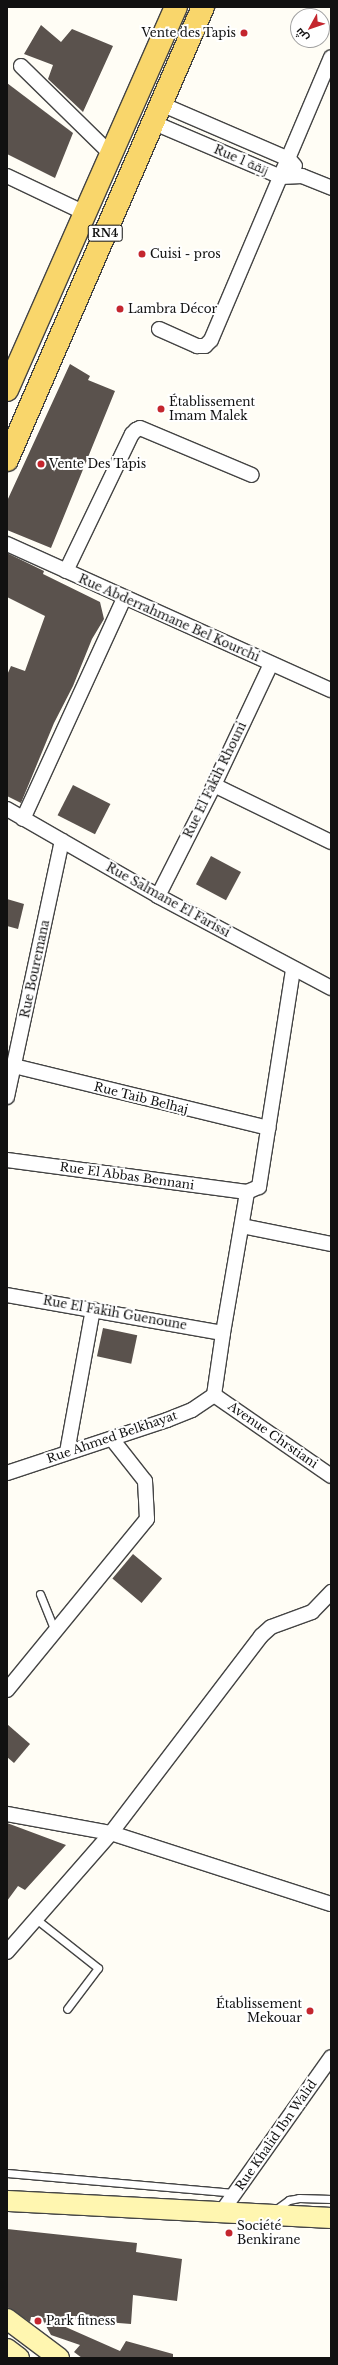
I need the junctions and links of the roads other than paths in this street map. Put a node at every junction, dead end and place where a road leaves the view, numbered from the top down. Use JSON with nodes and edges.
{"nodes":[{"id":1,"x":176,"y":7,"type":"edge"},
{"id":2,"x":203,"y":7,"type":"edge"},
{"id":3,"x":331,"y":57,"type":"edge"},
{"id":4,"x":21,"y":66,"type":"dead end"},
{"id":5,"x":157,"y":113,"type":"junction"},
{"id":6,"x":111,"y":154,"type":"junction"},
{"id":7,"x":289,"y":159,"type":"junction"},
{"id":8,"x":7,"y":176,"type":"edge"},
{"id":9,"x":302,"y":176,"type":"junction"},
{"id":10,"x":281,"y":177,"type":"junction"},
{"id":11,"x":331,"y":188,"type":"edge"},
{"id":12,"x":85,"y":212,"type":"junction"},
{"id":13,"x":159,"y":329,"type":"dead end"},
{"id":14,"x":13,"y":359,"type":"edge"},
{"id":15,"x":7,"y":390,"type":"edge"},
{"id":16,"x":7,"y":460,"type":"edge"},
{"id":17,"x":252,"y":475,"type":"dead end"},
{"id":18,"x":7,"y":544,"type":"edge"},
{"id":19,"x":66,"y":571,"type":"junction"},
{"id":20,"x":124,"y":598,"type":"junction"},
{"id":21,"x":271,"y":664,"type":"junction"},
{"id":22,"x":331,"y":690,"type":"edge"},
{"id":23,"x":214,"y":785,"type":"junction"},
{"id":24,"x":7,"y":809,"type":"edge"},
{"id":25,"x":23,"y":819,"type":"junction"},
{"id":26,"x":62,"y":841,"type":"junction"},
{"id":27,"x":331,"y":842,"type":"edge"},
{"id":28,"x":158,"y":896,"type":"junction"},
{"id":29,"x":293,"y":969,"type":"junction"},
{"id":30,"x":330,"y":985,"type":"edge"},
{"id":31,"x":14,"y":1066,"type":"junction"},
{"id":32,"x":7,"y":1097,"type":"edge"},
{"id":33,"x":269,"y":1128,"type":"junction"},
{"id":34,"x":7,"y":1160,"type":"edge"},
{"id":35,"x":247,"y":1192,"type":"junction"},
{"id":36,"x":242,"y":1226,"type":"junction"},
{"id":37,"x":331,"y":1244,"type":"edge"},
{"id":38,"x":7,"y":1295,"type":"edge"},
{"id":39,"x":93,"y":1309,"type":"junction"},
{"id":40,"x":222,"y":1333,"type":"junction"},
{"id":41,"x":214,"y":1395,"type":"junction"},
{"id":42,"x":112,"y":1439,"type":"junction"},
{"id":43,"x":68,"y":1452,"type":"junction"},
{"id":44,"x":7,"y":1473,"type":"edge"},
{"id":45,"x":331,"y":1475,"type":"edge"},
{"id":46,"x":331,"y":1592,"type":"edge"},
{"id":47,"x":40,"y":1594,"type":"dead end"},
{"id":48,"x":55,"y":1631,"type":"junction"},
{"id":49,"x":7,"y":1690,"type":"edge"},
{"id":50,"x":7,"y":1814,"type":"edge"},
{"id":51,"x":111,"y":1833,"type":"junction"},
{"id":52,"x":331,"y":1904,"type":"edge"},
{"id":53,"x":36,"y":1919,"type":"junction"},
{"id":54,"x":7,"y":1952,"type":"edge"},
{"id":55,"x":67,"y":2010,"type":"dead end"},
{"id":56,"x":331,"y":2057,"type":"edge"},
{"id":57,"x":7,"y":2173,"type":"edge"},
{"id":58,"x":234,"y":2193,"type":"junction"},
{"id":59,"x":331,"y":2199,"type":"edge"},
{"id":60,"x":7,"y":2201,"type":"edge"},
{"id":61,"x":220,"y":2214,"type":"junction"},
{"id":62,"x":267,"y":2215,"type":"junction"},
{"id":63,"x":331,"y":2218,"type":"edge"},
{"id":64,"x":7,"y":2319,"type":"edge"},
{"id":65,"x":7,"y":2349,"type":"edge"},
{"id":66,"x":19,"y":2358,"type":"edge"},
{"id":67,"x":59,"y":2358,"type":"edge"}],
"edges":[{"from":1,"to":6,"type":"main road","number":"RN4"},
{"from":2,"to":5,"type":"main road","number":"RN4"},
{"from":3,"to":7,"type":"street"},
{"from":4,"to":6,"type":"street"},
{"from":5,"to":7,"type":"street","name":"Rue 1 زنقة"},
{"from":5,"to":10,"type":"street","name":"Rue 1 زنقة"},
{"from":5,"to":16,"type":"main road","number":"RN4"},
{"from":6,"to":12,"type":"main road","number":"RN4"},
{"from":7,"to":9,"type":"street"},
{"from":7,"to":10,"type":"street"},
{"from":8,"to":12,"type":"street"},
{"from":9,"to":10,"type":"street","name":"Rue 1 زنقة"},
{"from":9,"to":11,"type":"street","name":"Rue 1 زنقة"},
{"from":10,"to":13,"type":"street"},
{"from":12,"to":14,"type":"main road","number":"RN4"},
{"from":14,"to":15,"type":"main road","number":"RN4"},
{"from":17,"to":19,"type":"street"},
{"from":18,"to":19,"type":"street","name":"Rue Abderrahmane Bel Kourchi"},
{"from":19,"to":20,"type":"street","name":"Rue Abderrahmane Bel Kourchi"},
{"from":20,"to":21,"type":"street","name":"Rue Abderrahmane Bel Kourchi"},
{"from":20,"to":25,"type":"street"},
{"from":21,"to":22,"type":"street","name":"Rue Abderrahmane Bel Kourchi"},
{"from":21,"to":23,"type":"street","name":"Rue El Fakih Rhouni"},
{"from":23,"to":27,"type":"street"},
{"from":23,"to":28,"type":"street","name":"Rue El Fakih Rhouni"},
{"from":24,"to":25,"type":"street","name":"Rue Salmane El Farissi"},
{"from":25,"to":26,"type":"street","name":"Rue Salmane El Farissi"},
{"from":26,"to":28,"type":"street","name":"Rue Salmane El Farissi"},
{"from":26,"to":31,"type":"street","name":"Rue Bouremana"},
{"from":28,"to":29,"type":"street","name":"Rue Salmane El Farissi"},
{"from":29,"to":30,"type":"street","name":"Rue Salmane El Farissi"},
{"from":29,"to":33,"type":"street"},
{"from":31,"to":32,"type":"street","name":"Rue Bouremana"},
{"from":31,"to":33,"type":"street","name":"Rue Taib Belhaj"},
{"from":33,"to":35,"type":"street"},
{"from":34,"to":35,"type":"street","name":"Rue El Abbas Bennani"},
{"from":35,"to":36,"type":"street"},
{"from":36,"to":37,"type":"street"},
{"from":36,"to":40,"type":"street"},
{"from":38,"to":39,"type":"street","name":"Rue El Fakih Guenoune"},
{"from":39,"to":40,"type":"street","name":"Rue El Fakih Guenoune"},
{"from":39,"to":43,"type":"street"},
{"from":40,"to":41,"type":"street"},
{"from":41,"to":42,"type":"street","name":"Rue Ahmed Belkhayat"},
{"from":41,"to":45,"type":"street","name":"Avenue Chrstiani"},
{"from":42,"to":43,"type":"street","name":"Rue Ahmed Belkhayat"},
{"from":42,"to":48,"type":"street"},
{"from":43,"to":44,"type":"street","name":"Rue Ahmed Belkhayat"},
{"from":46,"to":51,"type":"street"},
{"from":47,"to":48,"type":"lane"},
{"from":48,"to":49,"type":"street"},
{"from":50,"to":51,"type":"street"},
{"from":51,"to":52,"type":"street"},
{"from":51,"to":53,"type":"street"},
{"from":53,"to":54,"type":"street"},
{"from":53,"to":55,"type":"lane"},
{"from":56,"to":58,"type":"street","name":"Rue Khalid Ibn Walid"},
{"from":57,"to":58,"type":"lane"},
{"from":58,"to":61,"type":"street","name":"Rue Khalid Ibn Walid"},
{"from":59,"to":62,"type":"lane"},
{"from":60,"to":61,"type":"street"},
{"from":61,"to":62,"type":"street"},
{"from":62,"to":63,"type":"street"},
{"from":64,"to":67,"type":"street"},
{"from":65,"to":66,"type":"street"}]}
